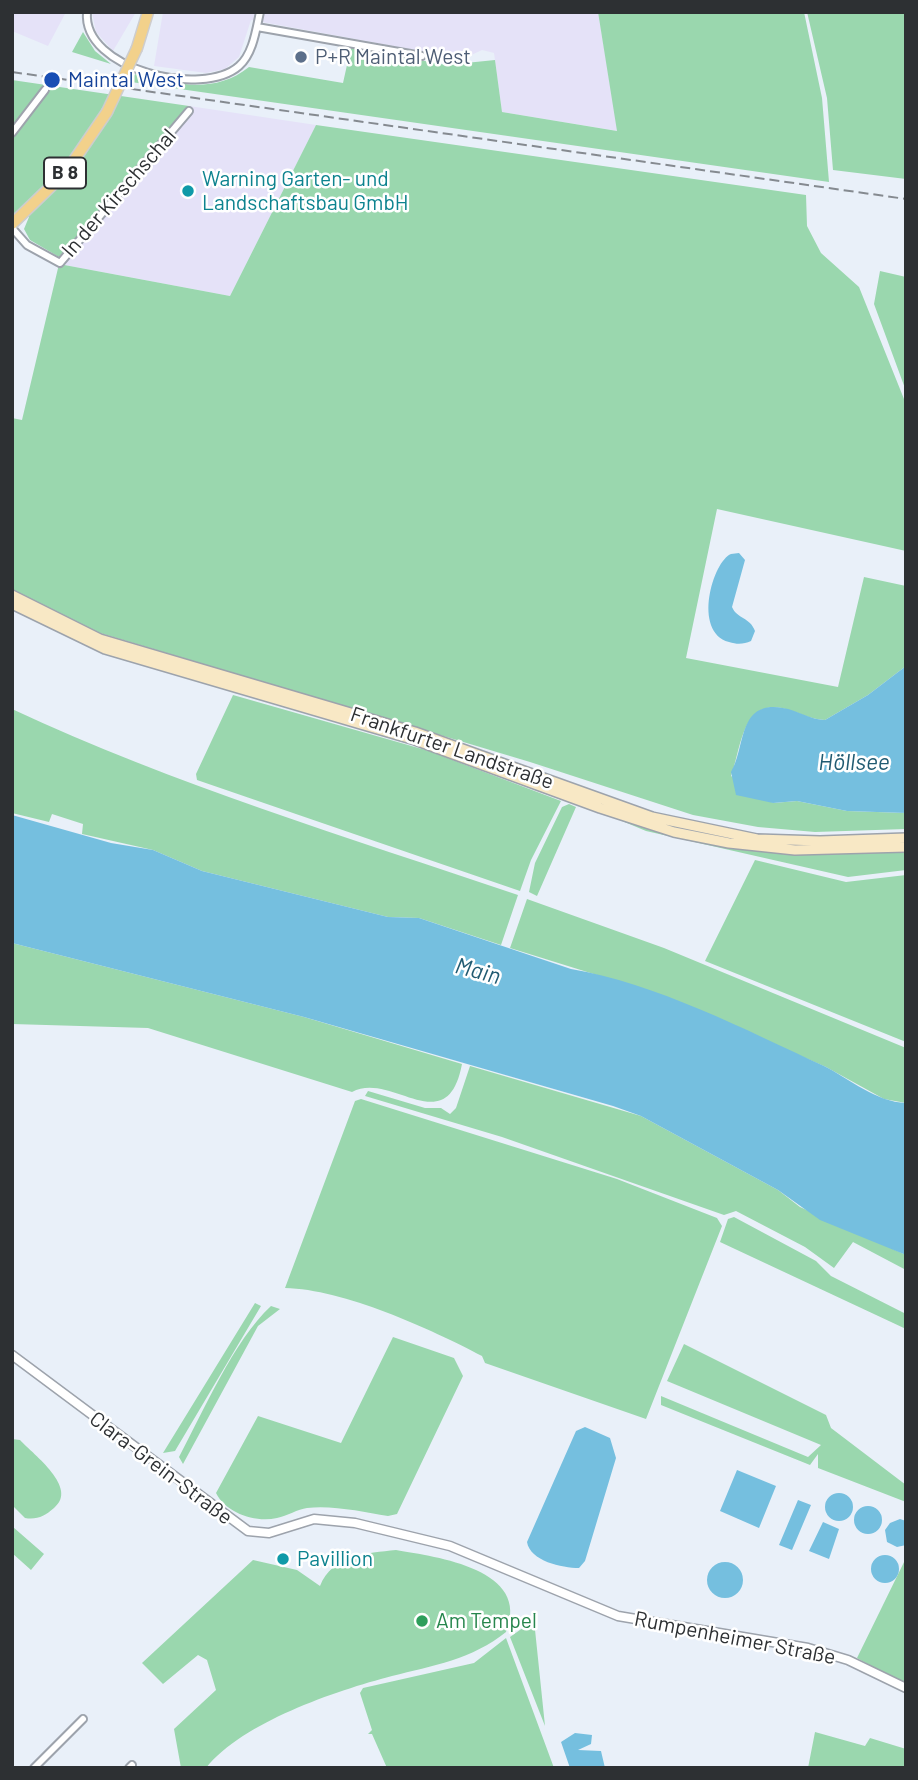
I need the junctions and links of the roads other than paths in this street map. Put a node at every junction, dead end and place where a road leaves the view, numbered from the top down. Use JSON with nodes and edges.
{"nodes":[{"id":1,"x":87,"y":12,"type":"edge"},
{"id":2,"x":148,"y":12,"type":"edge"},
{"id":3,"x":260,"y":12,"type":"edge"},
{"id":4,"x":257,"y":27,"type":"junction"},
{"id":5,"x":422,"y":56,"type":"dead end"},
{"id":6,"x":45,"y":90,"type":"dead end"},
{"id":7,"x":189,"y":111,"type":"dead end"},
{"id":8,"x":12,"y":133,"type":"edge"},
{"id":9,"x":12,"y":226,"type":"edge"},
{"id":10,"x":12,"y":594,"type":"edge"},
{"id":11,"x":12,"y":604,"type":"edge"},
{"id":12,"x":906,"y":838,"type":"edge"},
{"id":13,"x":906,"y":847,"type":"edge"},
{"id":14,"x":12,"y":1356,"type":"edge"},
{"id":15,"x":601,"y":1610,"type":"joint"},
{"id":16,"x":906,"y":1688,"type":"edge"},
{"id":17,"x":83,"y":1719,"type":"dead end"},
{"id":18,"x":34,"y":1768,"type":"edge"}],
"edges":[{"from":1,"to":4,"type":"street"},
{"from":2,"to":9,"type":"main road","number":"B 8","bridge":true},
{"from":3,"to":4,"type":"street"},
{"from":4,"to":5,"type":"street"},
{"from":6,"to":8,"type":"street"},
{"from":7,"to":9,"type":"street","name":"In der Kirschschal"},
{"from":10,"to":12,"type":"main road","name":"Frankfurter Landstraße"},
{"from":11,"to":13,"type":"main road","name":"Frankfurter Landstraße"},
{"from":14,"to":15,"type":"street","name":"Clara-Grein-Straße"},
{"from":15,"to":16,"type":"street","name":"Rumpenheimer Straße"},
{"from":17,"to":18,"type":"street"}]}
